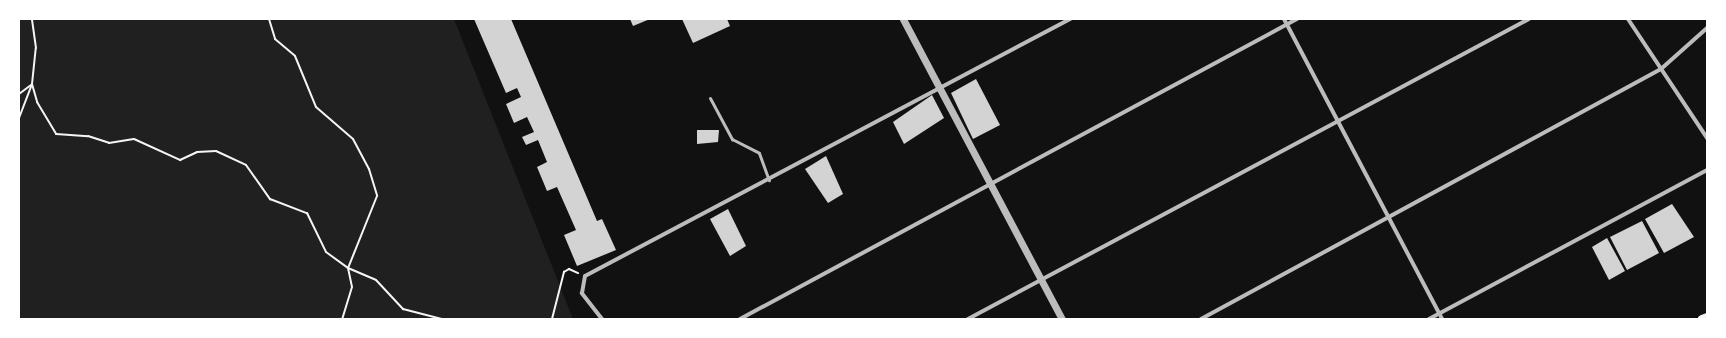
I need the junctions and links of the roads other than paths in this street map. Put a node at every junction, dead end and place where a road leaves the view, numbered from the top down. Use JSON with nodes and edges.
{"nodes":[{"id":1,"x":903,"y":19,"type":"edge"},
{"id":2,"x":1070,"y":19,"type":"edge"},
{"id":3,"x":1284,"y":19,"type":"edge"},
{"id":4,"x":1297,"y":19,"type":"edge"},
{"id":5,"x":1529,"y":19,"type":"edge"},
{"id":6,"x":1628,"y":19,"type":"edge"},
{"id":7,"x":1287,"y":24,"type":"junction"},
{"id":8,"x":1707,"y":28,"type":"edge"},
{"id":9,"x":1661,"y":69,"type":"junction"},
{"id":10,"x":941,"y":90,"type":"junction"},
{"id":11,"x":710,"y":98,"type":"dead end"},
{"id":12,"x":1339,"y":123,"type":"junction"},
{"id":13,"x":1707,"y":138,"type":"edge"},
{"id":14,"x":1707,"y":170,"type":"edge"},
{"id":15,"x":769,"y":180,"type":"junction"},
{"id":16,"x":990,"y":184,"type":"junction"},
{"id":17,"x":1388,"y":217,"type":"junction"},
{"id":18,"x":1041,"y":280,"type":"junction"},
{"id":19,"x":1439,"y":314,"type":"junction"},
{"id":20,"x":1707,"y":316,"type":"edge"},
{"id":21,"x":602,"y":319,"type":"edge"},
{"id":22,"x":740,"y":319,"type":"edge"},
{"id":23,"x":968,"y":319,"type":"edge"},
{"id":24,"x":1062,"y":319,"type":"edge"},
{"id":25,"x":1201,"y":319,"type":"edge"},
{"id":26,"x":1429,"y":319,"type":"edge"},
{"id":27,"x":1442,"y":319,"type":"edge"},
{"id":28,"x":1702,"y":319,"type":"edge"}],
"edges":[{"from":1,"to":10,"type":"street"},
{"from":2,"to":10,"type":"street"},
{"from":3,"to":7,"type":"street"},
{"from":4,"to":7,"type":"street"},
{"from":5,"to":12,"type":"street"},
{"from":6,"to":9,"type":"street"},
{"from":7,"to":12,"type":"street"},
{"from":7,"to":16,"type":"street"},
{"from":8,"to":9,"type":"street"},
{"from":9,"to":13,"type":"street"},
{"from":9,"to":17,"type":"street"},
{"from":10,"to":15,"type":"street"},
{"from":10,"to":16,"type":"street"},
{"from":11,"to":15,"type":"lane"},
{"from":12,"to":17,"type":"street"},
{"from":12,"to":18,"type":"street"},
{"from":14,"to":19,"type":"street"},
{"from":15,"to":21,"type":"street"},
{"from":16,"to":18,"type":"street"},
{"from":16,"to":22,"type":"street"},
{"from":17,"to":19,"type":"street"},
{"from":17,"to":25,"type":"street"},
{"from":18,"to":23,"type":"street"},
{"from":18,"to":24,"type":"street"},
{"from":19,"to":26,"type":"street"},
{"from":19,"to":27,"type":"street"},
{"from":20,"to":28,"type":"main road"}]}
